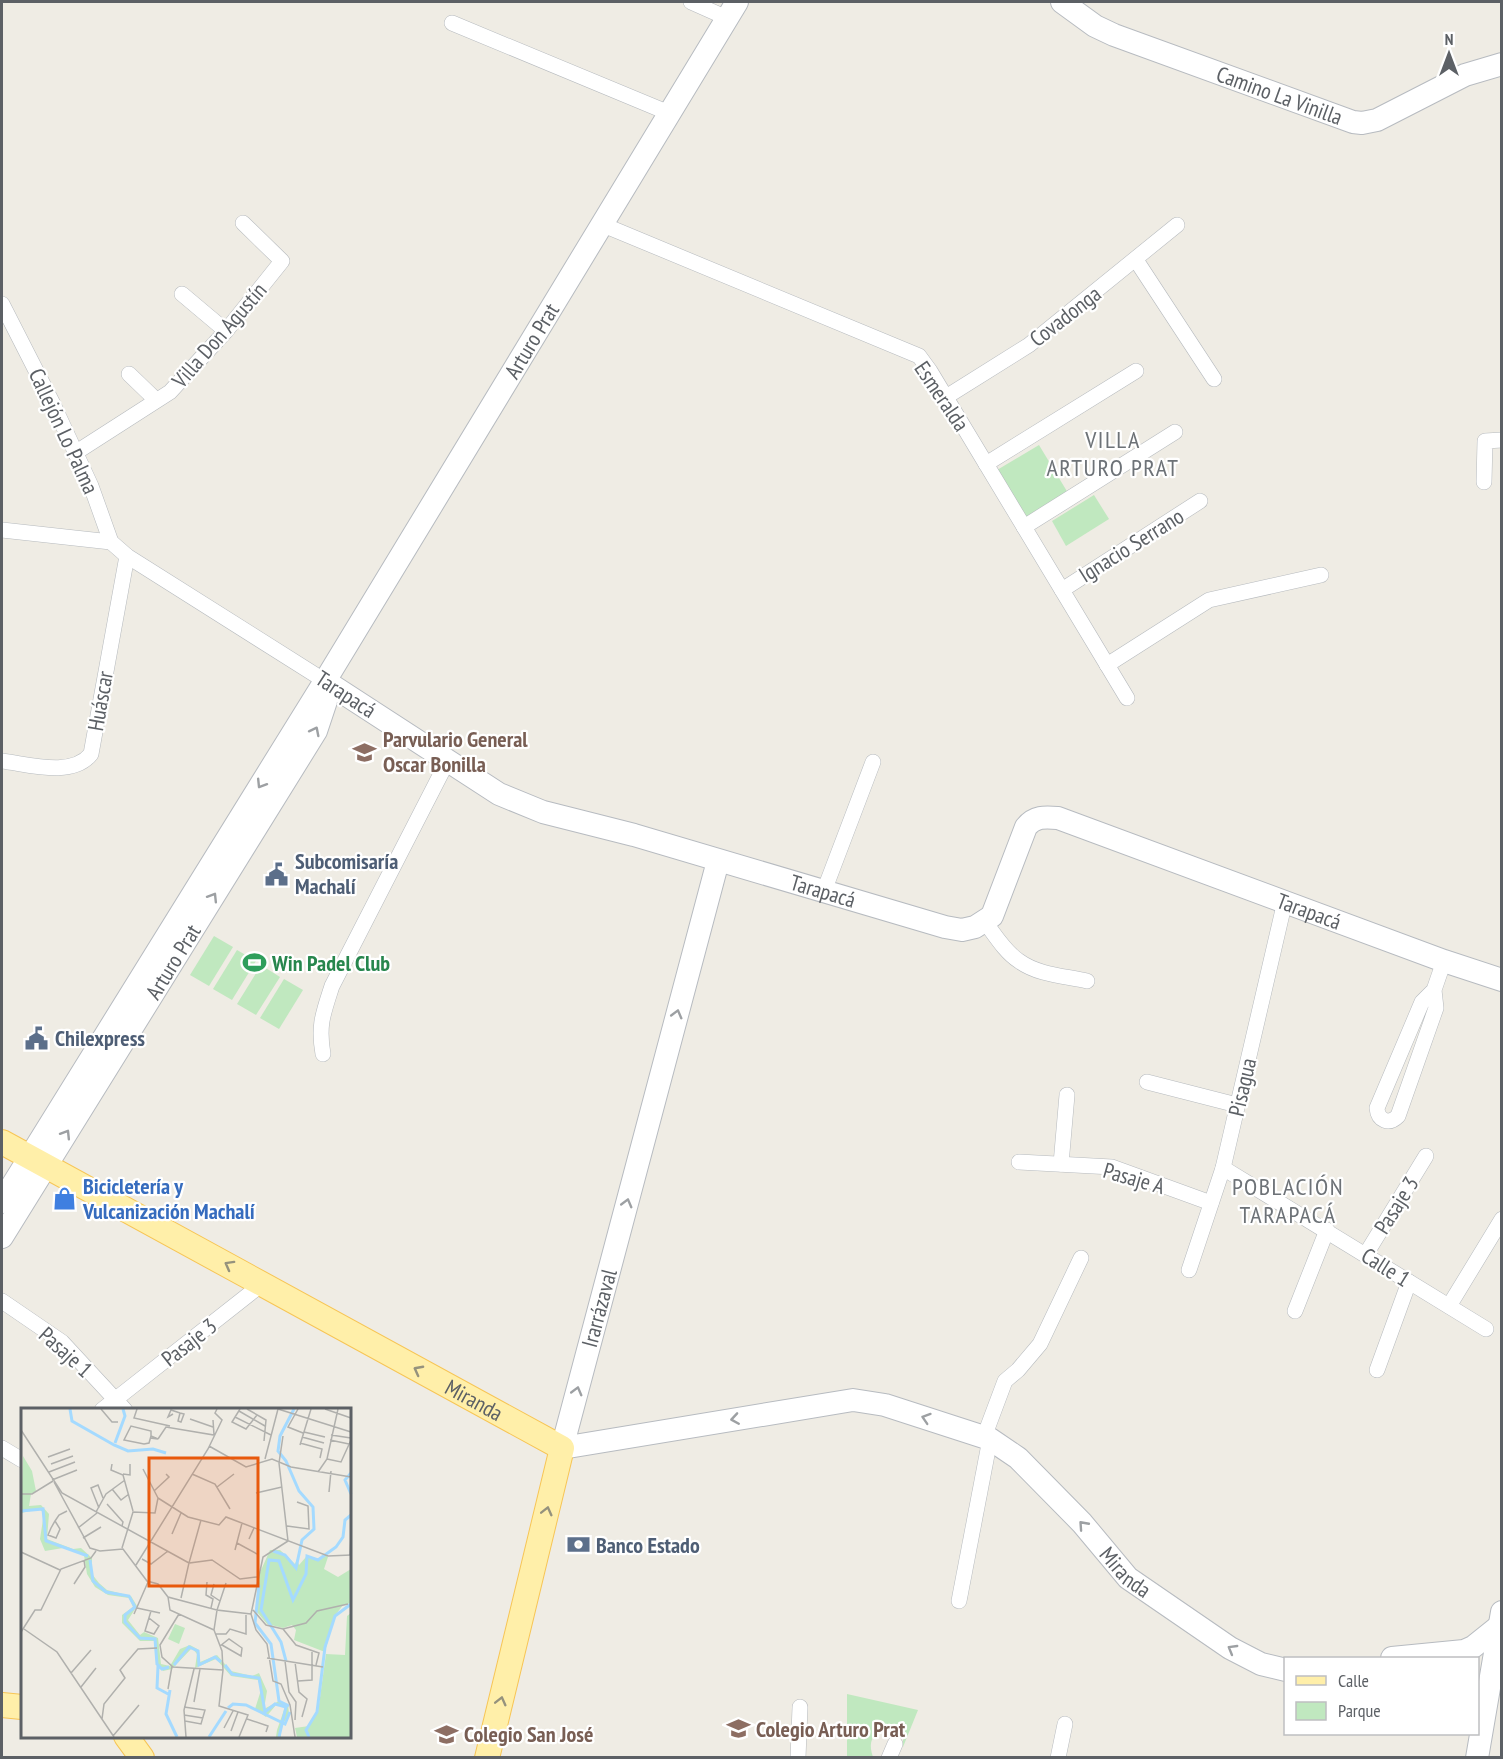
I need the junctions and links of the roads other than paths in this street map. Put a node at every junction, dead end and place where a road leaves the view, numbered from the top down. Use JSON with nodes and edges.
{"nodes":[{"id":1,"x":691,"y":2,"type":"edge"},
{"id":2,"x":1062,"y":2,"type":"edge"},
{"id":3,"x":732,"y":10,"type":"edge"},
{"id":4,"x":452,"y":23,"type":"dead end"},
{"id":5,"x":1502,"y":64,"type":"edge"},
{"id":6,"x":669,"y":113,"type":"junction"},
{"id":7,"x":243,"y":223,"type":"dead end"},
{"id":8,"x":600,"y":224,"type":"junction"},
{"id":9,"x":1177,"y":225,"type":"dead end"},
{"id":10,"x":1136,"y":260,"type":"junction"},
{"id":11,"x":182,"y":294,"type":"dead end"},
{"id":12,"x":2,"y":304,"type":"edge"},
{"id":13,"x":226,"y":331,"type":"junction"},
{"id":14,"x":1136,"y":371,"type":"dead end"},
{"id":15,"x":129,"y":374,"type":"dead end"},
{"id":16,"x":1215,"y":379,"type":"dead end"},
{"id":17,"x":945,"y":397,"type":"junction"},
{"id":18,"x":156,"y":400,"type":"junction"},
{"id":19,"x":1175,"y":432,"type":"dead end"},
{"id":20,"x":1502,"y":441,"type":"edge"},
{"id":21,"x":75,"y":453,"type":"junction"},
{"id":22,"x":986,"y":464,"type":"junction"},
{"id":23,"x":1484,"y":482,"type":"dead end"},
{"id":24,"x":1200,"y":501,"type":"dead end"},
{"id":25,"x":1024,"y":527,"type":"junction"},
{"id":26,"x":2,"y":530,"type":"edge"},
{"id":27,"x":111,"y":542,"type":"junction"},
{"id":28,"x":127,"y":556,"type":"junction"},
{"id":29,"x":1321,"y":574,"type":"dead end"},
{"id":30,"x":1062,"y":590,"type":"junction"},
{"id":31,"x":1107,"y":664,"type":"junction"},
{"id":32,"x":325,"y":681,"type":"junction"},
{"id":33,"x":1127,"y":698,"type":"dead end"},
{"id":34,"x":448,"y":760,"type":"junction"},
{"id":35,"x":2,"y":761,"type":"edge"},
{"id":36,"x":873,"y":762,"type":"dead end"},
{"id":37,"x":718,"y":861,"type":"junction"},
{"id":38,"x":824,"y":891,"type":"junction"},
{"id":39,"x":1285,"y":901,"type":"junction"},
{"id":40,"x":985,"y":922,"type":"junction"},
{"id":41,"x":1444,"y":961,"type":"junction"},
{"id":42,"x":1502,"y":980,"type":"edge"},
{"id":43,"x":1087,"y":981,"type":"dead end"},
{"id":44,"x":1434,"y":990,"type":"junction"},
{"id":45,"x":323,"y":1054,"type":"dead end"},
{"id":46,"x":1147,"y":1082,"type":"dead end"},
{"id":47,"x":1067,"y":1095,"type":"dead end"},
{"id":48,"x":1237,"y":1105,"type":"junction"},
{"id":49,"x":2,"y":1142,"type":"edge"},
{"id":50,"x":1426,"y":1155,"type":"dead end"},
{"id":51,"x":38,"y":1162,"type":"junction"},
{"id":52,"x":1019,"y":1162,"type":"dead end"},
{"id":53,"x":1061,"y":1164,"type":"junction"},
{"id":54,"x":1223,"y":1168,"type":"junction"},
{"id":55,"x":2,"y":1202,"type":"edge"},
{"id":56,"x":1211,"y":1203,"type":"junction"},
{"id":57,"x":1502,"y":1219,"type":"edge"},
{"id":58,"x":1327,"y":1230,"type":"junction"},
{"id":59,"x":2,"y":1237,"type":"edge"},
{"id":60,"x":1366,"y":1254,"type":"junction"},
{"id":61,"x":1081,"y":1258,"type":"dead end"},
{"id":62,"x":1189,"y":1270,"type":"dead end"},
{"id":63,"x":1410,"y":1282,"type":"junction"},
{"id":64,"x":262,"y":1284,"type":"junction"},
{"id":65,"x":2,"y":1301,"type":"edge"},
{"id":66,"x":1449,"y":1306,"type":"junction"},
{"id":67,"x":1295,"y":1311,"type":"dead end"},
{"id":68,"x":1486,"y":1329,"type":"dead end"},
{"id":69,"x":1377,"y":1370,"type":"dead end"},
{"id":70,"x":120,"y":1404,"type":"edge"},
{"id":71,"x":987,"y":1438,"type":"junction"},
{"id":72,"x":2,"y":1448,"type":"edge"},
{"id":73,"x":562,"y":1448,"type":"junction"},
{"id":74,"x":21,"y":1459,"type":"edge"},
{"id":75,"x":959,"y":1601,"type":"dead end"},
{"id":76,"x":1500,"y":1619,"type":"edge"},
{"id":77,"x":1420,"y":1657,"type":"edge"},
{"id":78,"x":1284,"y":1670,"type":"edge"},
{"id":79,"x":1482,"y":1701,"type":"edge"},
{"id":80,"x":2,"y":1705,"type":"edge"},
{"id":81,"x":21,"y":1707,"type":"edge"},
{"id":82,"x":800,"y":1707,"type":"dead end"},
{"id":83,"x":1065,"y":1724,"type":"dead end"},
{"id":84,"x":127,"y":1738,"type":"edge"},
{"id":85,"x":142,"y":1758,"type":"edge"},
{"id":86,"x":487,"y":1758,"type":"edge"},
{"id":87,"x":798,"y":1758,"type":"edge"},
{"id":88,"x":1058,"y":1758,"type":"edge"},
{"id":89,"x":1478,"y":1758,"type":"edge"}],
"edges":[{"from":1,"to":3,"type":"street"},
{"from":2,"to":5,"type":"street","name":"Camino La Vinilla"},
{"from":3,"to":6,"type":"street","name":"Arturo Prat"},
{"from":4,"to":6,"type":"street"},
{"from":6,"to":8,"type":"street","name":"Arturo Prat"},
{"from":7,"to":13,"type":"street","name":"Villa Don Agustín"},
{"from":8,"to":17,"type":"street","name":"Esmeralda"},
{"from":8,"to":32,"type":"street","name":"Arturo Prat"},
{"from":9,"to":10,"type":"street","name":"Covadonga"},
{"from":10,"to":16,"type":"street"},
{"from":10,"to":17,"type":"street","name":"Covadonga"},
{"from":11,"to":13,"type":"street"},
{"from":12,"to":21,"type":"street","name":"Callejón Lo Palma"},
{"from":13,"to":18,"type":"street","name":"Villa Don Agustín"},
{"from":14,"to":22,"type":"street"},
{"from":15,"to":18,"type":"street"},
{"from":17,"to":22,"type":"street","name":"Esmeralda"},
{"from":18,"to":21,"type":"street","name":"Villa Don Agustín"},
{"from":19,"to":25,"type":"street"},
{"from":20,"to":23,"type":"street"},
{"from":21,"to":27,"type":"street","name":"Callejón Lo Palma"},
{"from":22,"to":25,"type":"street","name":"Esmeralda"},
{"from":24,"to":30,"type":"street","name":"Ignacio Serrano"},
{"from":25,"to":30,"type":"street","name":"Esmeralda"},
{"from":26,"to":27,"type":"street"},
{"from":27,"to":28,"type":"street","name":"Callejón Lo Palma"},
{"from":28,"to":32,"type":"street","name":"Tarapacá"},
{"from":28,"to":35,"type":"street","name":"Huáscar"},
{"from":29,"to":31,"type":"street"},
{"from":30,"to":31,"type":"street","name":"Esmeralda"},
{"from":31,"to":33,"type":"street","name":"Esmeralda"},
{"from":32,"to":34,"type":"street","name":"Tarapacá"},
{"from":32,"to":51,"type":"street","name":"Arturo Prat"},
{"from":34,"to":37,"type":"street","name":"Tarapacá"},
{"from":34,"to":45,"type":"street"},
{"from":36,"to":38,"type":"street"},
{"from":37,"to":38,"type":"street","name":"Tarapacá"},
{"from":73,"to":37,"type":"street","name":"Irarrázaval","one_way":true},
{"from":38,"to":40,"type":"street","name":"Tarapacá"},
{"from":39,"to":40,"type":"street","name":"Tarapacá"},
{"from":39,"to":41,"type":"street","name":"Tarapacá"},
{"from":39,"to":48,"type":"street","name":"Pisagua"},
{"from":40,"to":43,"type":"street"},
{"from":41,"to":42,"type":"street","name":"Tarapacá"},
{"from":41,"to":44,"type":"street"},
{"from":44,"to":44,"type":"street"},
{"from":46,"to":48,"type":"street"},
{"from":47,"to":53,"type":"street"},
{"from":48,"to":54,"type":"street","name":"Pisagua"},
{"from":49,"to":51,"type":"main road","name":"Miranda"},
{"from":50,"to":60,"type":"street","name":"Pasaje 3"},
{"from":51,"to":55,"type":"street","name":"Arturo Prat"},
{"from":51,"to":59,"type":"street","name":"Arturo Prat"},
{"from":64,"to":51,"type":"main road","name":"Miranda","one_way":true},
{"from":52,"to":53,"type":"street","name":"Pasaje A"},
{"from":53,"to":56,"type":"street","name":"Pasaje A"},
{"from":54,"to":56,"type":"street","name":"Pisagua"},
{"from":54,"to":58,"type":"street","name":"Calle 1"},
{"from":56,"to":62,"type":"street","name":"Pisagua"},
{"from":57,"to":66,"type":"street"},
{"from":58,"to":60,"type":"street","name":"Calle 1"},
{"from":58,"to":67,"type":"street"},
{"from":60,"to":63,"type":"street","name":"Calle 1"},
{"from":61,"to":71,"type":"street"},
{"from":63,"to":66,"type":"street","name":"Calle 1"},
{"from":63,"to":69,"type":"street"},
{"from":64,"to":70,"type":"street","name":"Pasaje 3"},
{"from":73,"to":64,"type":"main road","name":"Miranda","one_way":true},
{"from":65,"to":70,"type":"street","name":"Pasaje 1"},
{"from":66,"to":68,"type":"street","name":"Calle 1"},
{"from":71,"to":73,"type":"street","name":"Miranda","one_way":true},
{"from":71,"to":75,"type":"street"},
{"from":78,"to":71,"type":"street","name":"Miranda","one_way":true},
{"from":72,"to":74,"type":"street"},
{"from":86,"to":73,"type":"main road","name":"Irarrázaval","one_way":true},
{"from":76,"to":77,"type":"street"},
{"from":76,"to":79,"type":"street"},
{"from":79,"to":89,"type":"street"},
{"from":80,"to":81,"type":"main road"},
{"from":82,"to":87,"type":"street"},
{"from":83,"to":88,"type":"street"},
{"from":84,"to":85,"type":"main road"}]}
